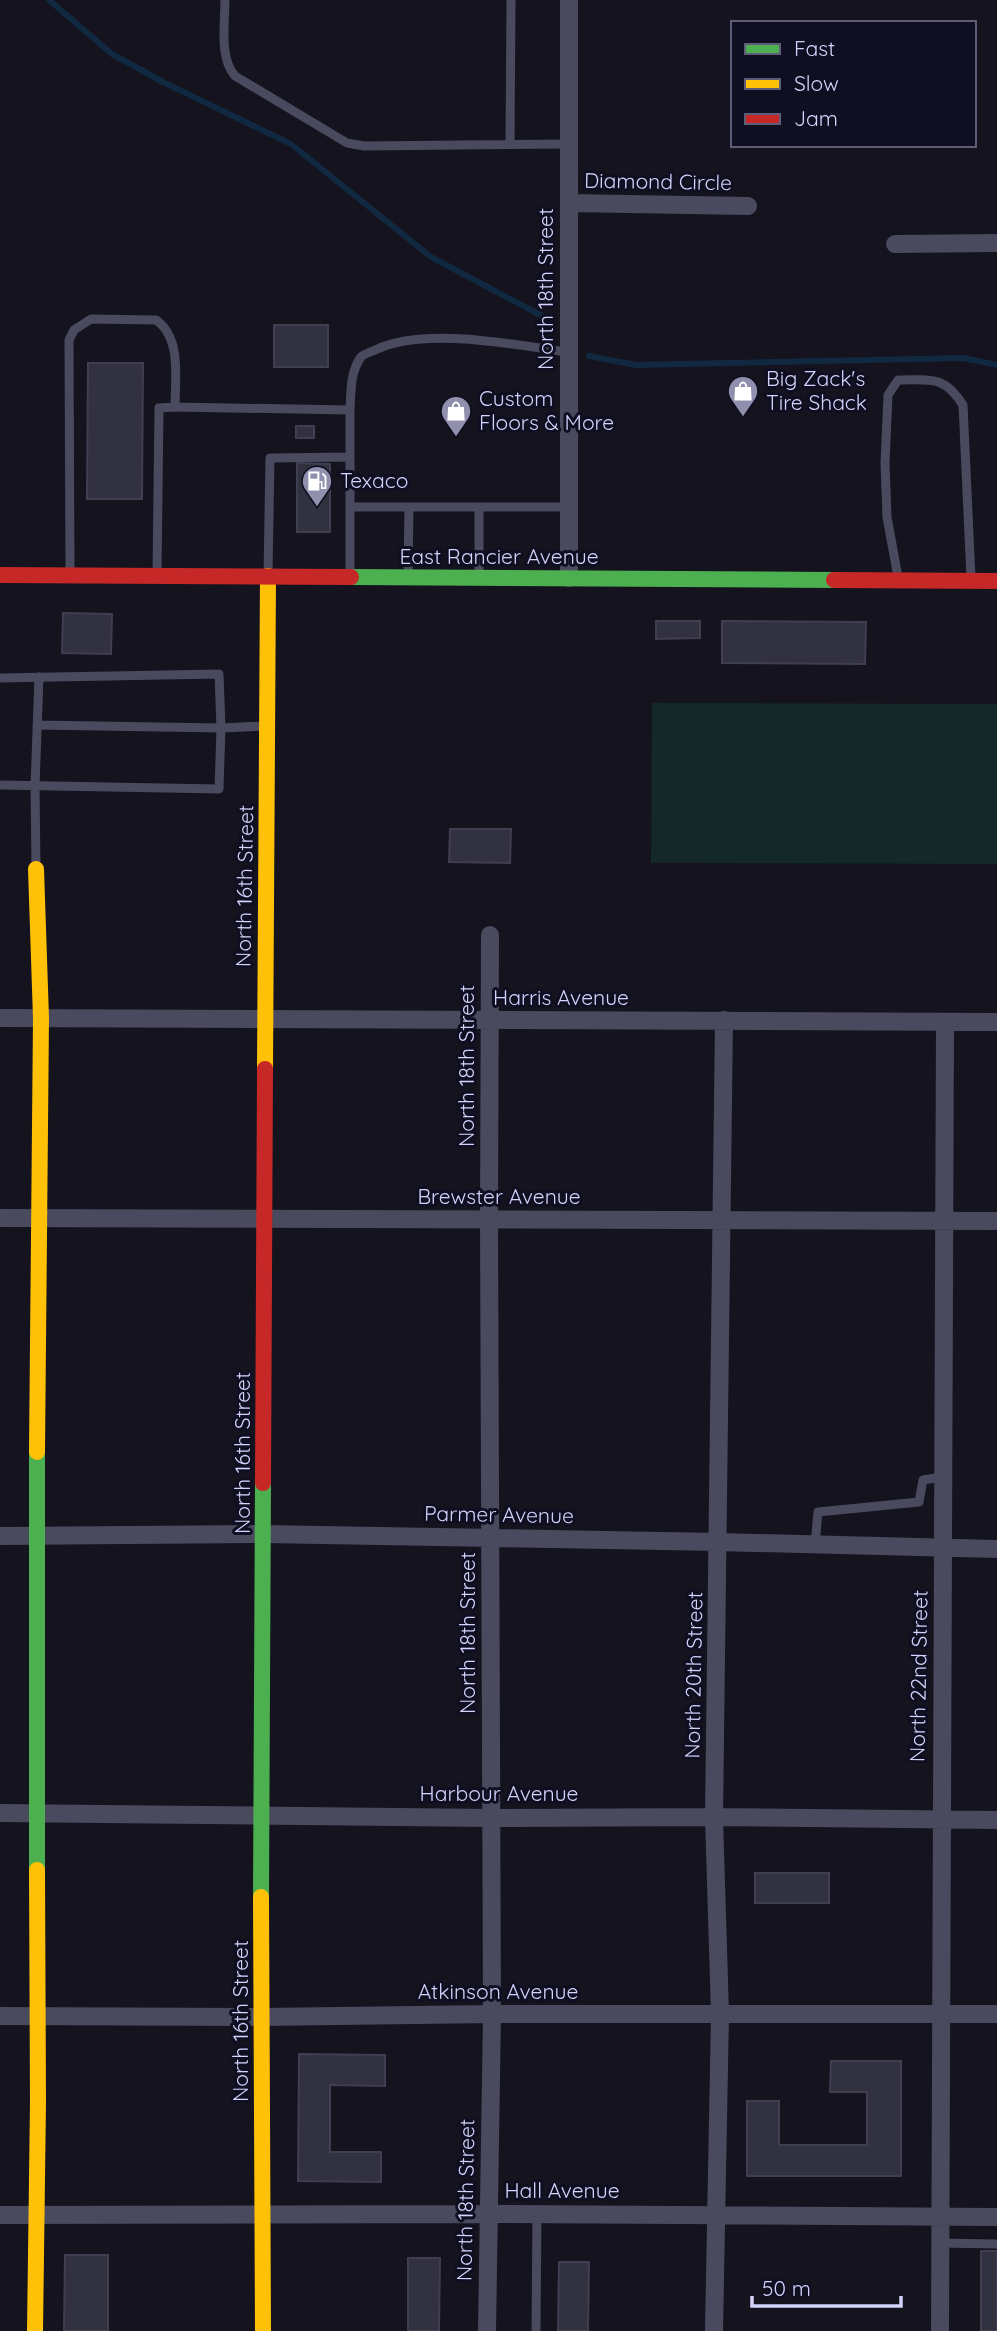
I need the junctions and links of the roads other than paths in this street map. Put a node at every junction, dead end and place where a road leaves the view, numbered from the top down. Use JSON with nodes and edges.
{"nodes":[{"id":1,"x":225,"y":0,"type":"edge"},
{"id":2,"x":511,"y":0,"type":"edge"},
{"id":3,"x":569,"y":0,"type":"edge"},
{"id":4,"x":510,"y":143,"type":"junction"},
{"id":5,"x":569,"y":144,"type":"junction"},
{"id":6,"x":569,"y":203,"type":"junction"},
{"id":7,"x":748,"y":206,"type":"dead end"},
{"id":8,"x":997,"y":243,"type":"edge"},
{"id":9,"x":895,"y":244,"type":"dead end"},
{"id":10,"x":568,"y":352,"type":"junction"},
{"id":11,"x":175,"y":407,"type":"junction"},
{"id":12,"x":350,"y":410,"type":"junction"},
{"id":13,"x":350,"y":457,"type":"junction"},
{"id":14,"x":350,"y":507,"type":"junction"},
{"id":15,"x":409,"y":507,"type":"junction"},
{"id":16,"x":478,"y":507,"type":"junction"},
{"id":17,"x":569,"y":507,"type":"junction"},
{"id":18,"x":158,"y":574,"type":"junction"},
{"id":19,"x":0,"y":575,"type":"edge"},
{"id":20,"x":71,"y":575,"type":"junction"},
{"id":21,"x":268,"y":576,"type":"junction"},
{"id":22,"x":350,"y":577,"type":"junction"},
{"id":23,"x":408,"y":578,"type":"junction"},
{"id":24,"x":479,"y":578,"type":"junction"},
{"id":25,"x":569,"y":578,"type":"junction"},
{"id":26,"x":898,"y":579,"type":"junction"},
{"id":27,"x":971,"y":580,"type":"junction"},
{"id":28,"x":997,"y":580,"type":"edge"},
{"id":29,"x":39,"y":677,"type":"junction"},
{"id":30,"x":0,"y":678,"type":"edge"},
{"id":31,"x":37,"y":725,"type":"junction"},
{"id":32,"x":267,"y":725,"type":"junction"},
{"id":33,"x":220,"y":728,"type":"junction"},
{"id":34,"x":0,"y":785,"type":"edge"},
{"id":35,"x":35,"y":786,"type":"junction"},
{"id":36,"x":36,"y":869,"type":"joint"},
{"id":37,"x":490,"y":935,"type":"dead end"},
{"id":38,"x":41,"y":1017,"type":"junction"},
{"id":39,"x":0,"y":1018,"type":"edge"},
{"id":40,"x":264,"y":1020,"type":"junction"},
{"id":41,"x":724,"y":1020,"type":"junction"},
{"id":42,"x":490,"y":1021,"type":"junction"},
{"id":43,"x":945,"y":1022,"type":"junction"},
{"id":44,"x":997,"y":1022,"type":"edge"},
{"id":45,"x":0,"y":1218,"type":"edge"},
{"id":46,"x":38,"y":1218,"type":"junction"},
{"id":47,"x":265,"y":1219,"type":"junction"},
{"id":48,"x":489,"y":1220,"type":"junction"},
{"id":49,"x":720,"y":1220,"type":"junction"},
{"id":50,"x":997,"y":1221,"type":"edge"},
{"id":51,"x":944,"y":1222,"type":"junction"},
{"id":52,"x":942,"y":1477,"type":"junction"},
{"id":53,"x":263,"y":1534,"type":"junction"},
{"id":54,"x":0,"y":1536,"type":"edge"},
{"id":55,"x":36,"y":1536,"type":"junction"},
{"id":56,"x":490,"y":1538,"type":"junction"},
{"id":57,"x":718,"y":1542,"type":"junction"},
{"id":58,"x":815,"y":1545,"type":"junction"},
{"id":59,"x":944,"y":1549,"type":"junction"},
{"id":60,"x":997,"y":1549,"type":"edge"},
{"id":61,"x":0,"y":1814,"type":"edge"},
{"id":62,"x":36,"y":1814,"type":"junction"},
{"id":63,"x":261,"y":1815,"type":"junction"},
{"id":64,"x":714,"y":1817,"type":"junction"},
{"id":65,"x":492,"y":1818,"type":"junction"},
{"id":66,"x":997,"y":1820,"type":"edge"},
{"id":67,"x":941,"y":1821,"type":"junction"},
{"id":68,"x":492,"y":2014,"type":"junction"},
{"id":69,"x":720,"y":2014,"type":"junction"},
{"id":70,"x":940,"y":2014,"type":"junction"},
{"id":71,"x":997,"y":2014,"type":"edge"},
{"id":72,"x":38,"y":2015,"type":"junction"},
{"id":73,"x":0,"y":2016,"type":"edge"},
{"id":74,"x":261,"y":2017,"type":"junction"},
{"id":75,"x":489,"y":2214,"type":"junction"},
{"id":76,"x":537,"y":2214,"type":"junction"},
{"id":77,"x":716,"y":2214,"type":"junction"},
{"id":78,"x":0,"y":2215,"type":"edge"},
{"id":79,"x":37,"y":2215,"type":"junction"},
{"id":80,"x":264,"y":2215,"type":"junction"},
{"id":81,"x":940,"y":2216,"type":"junction"},
{"id":82,"x":997,"y":2217,"type":"edge"},
{"id":83,"x":940,"y":2243,"type":"junction"},
{"id":84,"x":997,"y":2244,"type":"edge"},
{"id":85,"x":35,"y":2331,"type":"edge"},
{"id":86,"x":263,"y":2331,"type":"edge"},
{"id":87,"x":487,"y":2331,"type":"edge"},
{"id":88,"x":536,"y":2331,"type":"edge"},
{"id":89,"x":714,"y":2331,"type":"edge"},
{"id":90,"x":940,"y":2331,"type":"edge"}],
"edges":[{"from":1,"to":4,"type":"lane"},
{"from":2,"to":4,"type":"lane"},
{"from":3,"to":5,"type":"street","name":"North 18th Street"},
{"from":4,"to":5,"type":"lane"},
{"from":5,"to":6,"type":"street","name":"North 18th Street"},
{"from":6,"to":7,"type":"street","name":"Diamond Circle"},
{"from":6,"to":10,"type":"street","name":"North 18th Street"},
{"from":8,"to":9,"type":"street"},
{"from":10,"to":12,"type":"lane"},
{"from":10,"to":17,"type":"street","name":"North 18th Street"},
{"from":11,"to":12,"type":"lane"},
{"from":11,"to":18,"type":"lane"},
{"from":11,"to":20,"type":"lane"},
{"from":12,"to":13,"type":"lane"},
{"from":13,"to":14,"type":"lane"},
{"from":13,"to":21,"type":"lane"},
{"from":14,"to":15,"type":"lane"},
{"from":14,"to":22,"type":"lane"},
{"from":15,"to":16,"type":"lane"},
{"from":15,"to":23,"type":"lane"},
{"from":16,"to":17,"type":"lane"},
{"from":16,"to":24,"type":"lane"},
{"from":17,"to":25,"type":"street","name":"North 18th Street"},
{"from":18,"to":20,"type":"street","name":"East Rancier Avenue"},
{"from":18,"to":21,"type":"street","name":"East Rancier Avenue"},
{"from":19,"to":20,"type":"street","name":"East Rancier Avenue"},
{"from":21,"to":22,"type":"street","name":"East Rancier Avenue"},
{"from":21,"to":32,"type":"street","name":"North 16th Street"},
{"from":22,"to":23,"type":"street","name":"East Rancier Avenue"},
{"from":23,"to":24,"type":"street","name":"East Rancier Avenue"},
{"from":24,"to":25,"type":"street","name":"East Rancier Avenue"},
{"from":25,"to":26,"type":"street","name":"East Rancier Avenue"},
{"from":26,"to":27,"type":"street","name":"East Rancier Avenue"},
{"from":26,"to":27,"type":"lane"},
{"from":27,"to":28,"type":"street","name":"East Rancier Avenue"},
{"from":29,"to":30,"type":"lane"},
{"from":29,"to":31,"type":"lane"},
{"from":29,"to":33,"type":"lane"},
{"from":31,"to":33,"type":"lane"},
{"from":31,"to":35,"type":"lane"},
{"from":32,"to":33,"type":"lane"},
{"from":32,"to":40,"type":"street","name":"North 16th Street"},
{"from":33,"to":35,"type":"lane"},
{"from":34,"to":35,"type":"lane"},
{"from":35,"to":36,"type":"lane"},
{"from":36,"to":38,"type":"street"},
{"from":37,"to":42,"type":"street","name":"North 18th Street"},
{"from":38,"to":39,"type":"street","name":"Harris Avenue"},
{"from":38,"to":40,"type":"street","name":"Harris Avenue"},
{"from":38,"to":46,"type":"street"},
{"from":40,"to":42,"type":"street","name":"Harris Avenue"},
{"from":40,"to":47,"type":"street","name":"North 16th Street"},
{"from":41,"to":42,"type":"street","name":"Harris Avenue"},
{"from":41,"to":43,"type":"street","name":"Harris Avenue"},
{"from":41,"to":49,"type":"street","name":"North 20th Street"},
{"from":42,"to":48,"type":"street","name":"North 18th Street"},
{"from":43,"to":44,"type":"street","name":"Harris Avenue"},
{"from":43,"to":51,"type":"street","name":"North 22nd Street"},
{"from":45,"to":46,"type":"street","name":"Brewster Avenue"},
{"from":46,"to":47,"type":"street","name":"Brewster Avenue"},
{"from":46,"to":55,"type":"street"},
{"from":47,"to":48,"type":"street","name":"Brewster Avenue"},
{"from":47,"to":53,"type":"street","name":"North 16th Street"},
{"from":48,"to":49,"type":"street","name":"Brewster Avenue"},
{"from":48,"to":56,"type":"street","name":"North 18th Street"},
{"from":49,"to":51,"type":"street","name":"Brewster Avenue"},
{"from":49,"to":57,"type":"street","name":"North 20th Street"},
{"from":50,"to":51,"type":"street","name":"Brewster Avenue"},
{"from":51,"to":52,"type":"street","name":"North 22nd Street"},
{"from":52,"to":58,"type":"lane"},
{"from":52,"to":59,"type":"street","name":"North 22nd Street"},
{"from":53,"to":55,"type":"street","name":"Parmer Avenue"},
{"from":53,"to":56,"type":"street","name":"Parmer Avenue"},
{"from":53,"to":63,"type":"street","name":"North 16th Street"},
{"from":54,"to":55,"type":"street","name":"Parmer Avenue"},
{"from":55,"to":62,"type":"street"},
{"from":56,"to":57,"type":"street","name":"Parmer Avenue"},
{"from":56,"to":65,"type":"street","name":"North 18th Street"},
{"from":57,"to":58,"type":"street","name":"Parmer Avenue"},
{"from":57,"to":64,"type":"street","name":"North 20th Street"},
{"from":58,"to":59,"type":"street","name":"Parmer Avenue"},
{"from":59,"to":60,"type":"street","name":"Parmer Avenue"},
{"from":59,"to":67,"type":"street","name":"North 22nd Street"},
{"from":61,"to":62,"type":"street","name":"Harbour Avenue"},
{"from":62,"to":63,"type":"street","name":"Harbour Avenue"},
{"from":62,"to":72,"type":"street"},
{"from":63,"to":65,"type":"street","name":"Harbour Avenue"},
{"from":63,"to":74,"type":"street","name":"North 16th Street"},
{"from":64,"to":65,"type":"street","name":"Harbour Avenue"},
{"from":64,"to":67,"type":"street","name":"Harbour Avenue"},
{"from":64,"to":69,"type":"street","name":"North 20th Street"},
{"from":65,"to":68,"type":"street","name":"North 18th Street"},
{"from":66,"to":67,"type":"street","name":"Harbour Avenue"},
{"from":67,"to":70,"type":"street","name":"North 22nd Street"},
{"from":68,"to":69,"type":"street","name":"Atkinson Avenue"},
{"from":68,"to":74,"type":"street","name":"Atkinson Avenue"},
{"from":68,"to":75,"type":"street","name":"North 18th Street"},
{"from":69,"to":70,"type":"street","name":"Atkinson Avenue"},
{"from":69,"to":77,"type":"street","name":"North 20th Street"},
{"from":70,"to":71,"type":"street","name":"Atkinson Avenue"},
{"from":70,"to":81,"type":"street","name":"North 22nd Street"},
{"from":72,"to":73,"type":"street","name":"Atkinson Avenue"},
{"from":72,"to":74,"type":"street","name":"Atkinson Avenue"},
{"from":72,"to":79,"type":"street"},
{"from":74,"to":80,"type":"street","name":"North 16th Street"},
{"from":75,"to":76,"type":"street","name":"Hall Avenue"},
{"from":75,"to":80,"type":"street","name":"Hall Avenue"},
{"from":75,"to":87,"type":"street","name":"North 18th Street"},
{"from":76,"to":77,"type":"street","name":"Hall Avenue"},
{"from":76,"to":88,"type":"lane"},
{"from":77,"to":81,"type":"street","name":"Hall Avenue"},
{"from":77,"to":89,"type":"street","name":"North 20th Street"},
{"from":78,"to":79,"type":"street","name":"Hall Avenue"},
{"from":79,"to":80,"type":"street","name":"Hall Avenue"},
{"from":79,"to":85,"type":"street"},
{"from":80,"to":86,"type":"street","name":"North 16th Street"},
{"from":81,"to":82,"type":"street","name":"Hall Avenue"},
{"from":81,"to":83,"type":"street","name":"North 22nd Street"},
{"from":83,"to":84,"type":"lane"},
{"from":83,"to":90,"type":"street","name":"North 22nd Street"}]}
